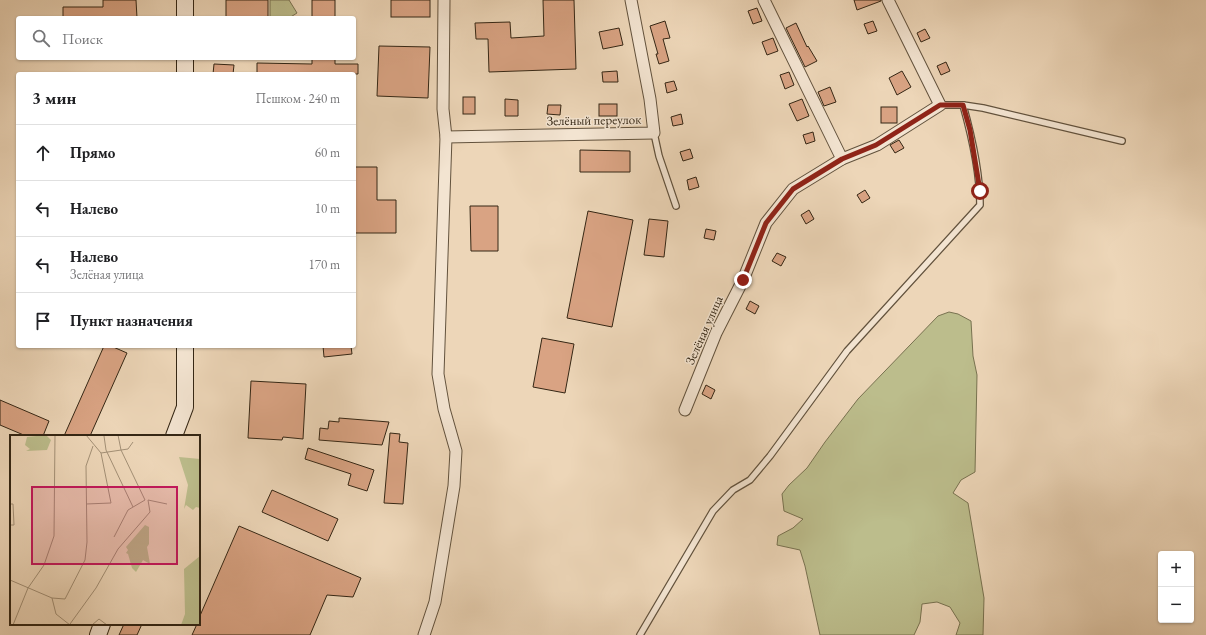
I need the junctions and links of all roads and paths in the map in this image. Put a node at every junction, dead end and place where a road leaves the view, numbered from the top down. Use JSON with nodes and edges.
{"nodes":[{"id":1,"x":185,"y":0,"type":"edge"},
{"id":2,"x":444,"y":0,"type":"edge"},
{"id":3,"x":631,"y":0,"type":"edge"},
{"id":4,"x":764,"y":0,"type":"edge"},
{"id":5,"x":888,"y":0,"type":"edge"},
{"id":6,"x":185,"y":16,"type":"edge"},
{"id":7,"x":185,"y":60,"type":"edge"},
{"id":8,"x":185,"y":72,"type":"edge"},
{"id":9,"x":940,"y":105,"type":"junction"},
{"id":10,"x":963,"y":105,"type":"junction"},
{"id":11,"x":654,"y":133,"type":"junction"},
{"id":12,"x":446,"y":138,"type":"junction"},
{"id":13,"x":1122,"y":141,"type":"dead end"},
{"id":14,"x":842,"y":159,"type":"junction"},
{"id":15,"x":676,"y":206,"type":"dead end"},
{"id":16,"x":185,"y":348,"type":"edge"},
{"id":17,"x":685,"y":410,"type":"dead end"},
{"id":18,"x":174,"y":435,"type":"edge"},
{"id":19,"x":102,"y":625,"type":"edge"},
{"id":20,"x":98,"y":635,"type":"edge"},
{"id":21,"x":424,"y":635,"type":"edge"},
{"id":22,"x":640,"y":635,"type":"edge"}],
"edges":[{"from":1,"to":6,"type":"street"},
{"from":2,"to":12,"type":"street"},
{"from":3,"to":11,"type":"street","name":"Зелёный переулок"},
{"from":4,"to":14,"type":"street"},
{"from":5,"to":9,"type":"street"},
{"from":7,"to":8,"type":"street"},
{"from":9,"to":10,"type":"lane"},
{"from":9,"to":14,"type":"street","name":"Зелёная улица"},
{"from":10,"to":13,"type":"lane"},
{"from":10,"to":22,"type":"lane"},
{"from":11,"to":12,"type":"street","name":"Зелёный переулок"},
{"from":11,"to":15,"type":"lane"},
{"from":12,"to":21,"type":"street"},
{"from":14,"to":17,"type":"street","name":"Зелёная улица"},
{"from":16,"to":18,"type":"street"},
{"from":19,"to":20,"type":"street"}]}
